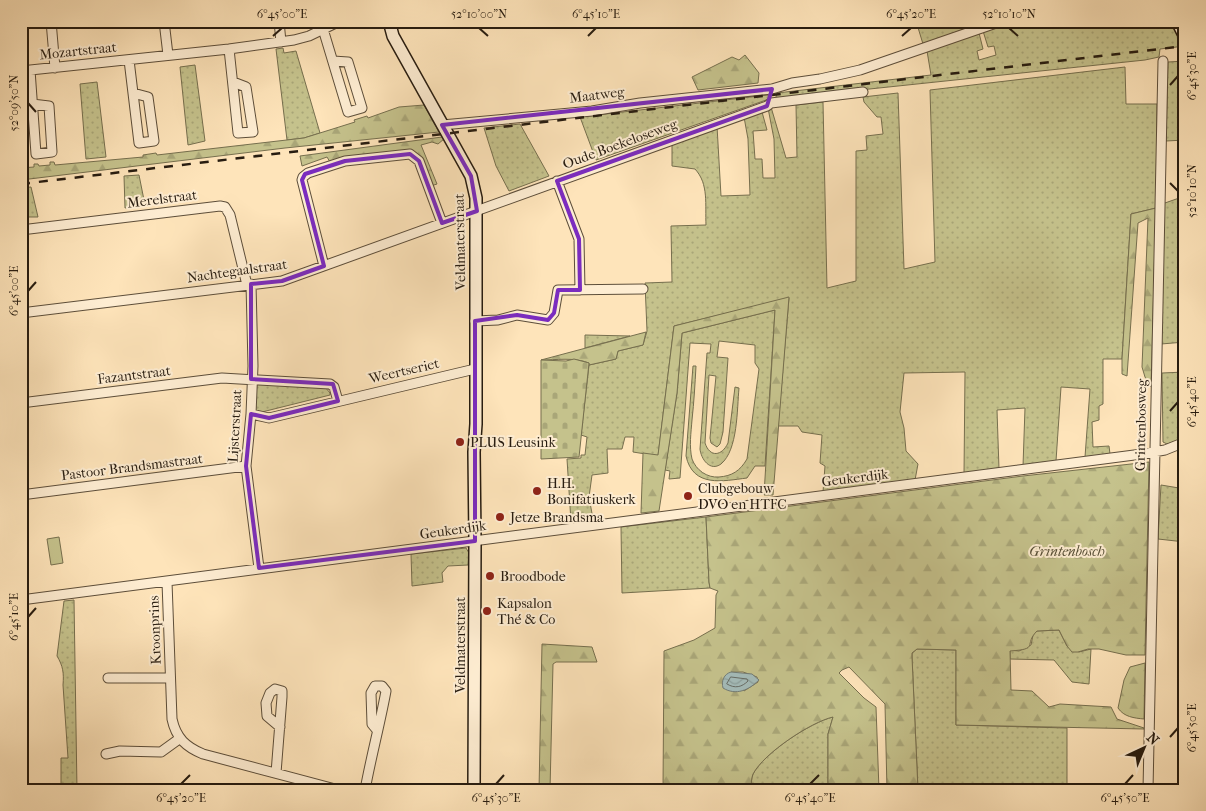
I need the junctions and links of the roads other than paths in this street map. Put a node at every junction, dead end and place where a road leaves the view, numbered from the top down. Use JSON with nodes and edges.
{"nodes":[{"id":1,"x":51,"y":21,"type":"edge"},
{"id":2,"x":164,"y":21,"type":"edge"},
{"id":3,"x":279,"y":21,"type":"edge"},
{"id":4,"x":340,"y":21,"type":"edge"},
{"id":5,"x":389,"y":21,"type":"edge"},
{"id":6,"x":1002,"y":21,"type":"edge"},
{"id":7,"x":1176,"y":21,"type":"edge"},
{"id":8,"x":323,"y":29,"type":"junction"},
{"id":9,"x":1185,"y":37,"type":"edge"},
{"id":10,"x":281,"y":42,"type":"junction"},
{"id":11,"x":230,"y":49,"type":"junction"},
{"id":12,"x":168,"y":55,"type":"junction"},
{"id":13,"x":129,"y":60,"type":"junction"},
{"id":14,"x":333,"y":61,"type":"junction"},
{"id":15,"x":1163,"y":62,"type":"dead end"},
{"id":16,"x":55,"y":68,"type":"junction"},
{"id":17,"x":26,"y":70,"type":"edge"},
{"id":18,"x":233,"y":82,"type":"junction"},
{"id":19,"x":772,"y":89,"type":"junction"},
{"id":20,"x":863,"y":92,"type":"dead end"},
{"id":21,"x":133,"y":93,"type":"junction"},
{"id":22,"x":771,"y":103,"type":"junction"},
{"id":23,"x":32,"y":104,"type":"junction"},
{"id":24,"x":442,"y":125,"type":"junction"},
{"id":25,"x":557,"y":181,"type":"junction"},
{"id":26,"x":477,"y":211,"type":"junction"},
{"id":27,"x":442,"y":223,"type":"junction"},
{"id":28,"x":21,"y":230,"type":"edge"},
{"id":29,"x":324,"y":266,"type":"junction"},
{"id":30,"x":249,"y":284,"type":"junction"},
{"id":31,"x":643,"y":289,"type":"dead end"},
{"id":32,"x":580,"y":290,"type":"junction"},
{"id":33,"x":21,"y":313,"type":"edge"},
{"id":34,"x":476,"y":321,"type":"junction"},
{"id":35,"x":475,"y":369,"type":"junction"},
{"id":36,"x":251,"y":379,"type":"junction"},
{"id":37,"x":338,"y":401,"type":"junction"},
{"id":38,"x":21,"y":403,"type":"edge"},
{"id":39,"x":251,"y":414,"type":"junction"},
{"id":40,"x":1184,"y":442,"type":"edge"},
{"id":41,"x":1154,"y":452,"type":"junction"},
{"id":42,"x":246,"y":466,"type":"junction"},
{"id":43,"x":21,"y":495,"type":"edge"},
{"id":44,"x":475,"y":541,"type":"junction"},
{"id":45,"x":259,"y":568,"type":"junction"},
{"id":46,"x":167,"y":582,"type":"junction"},
{"id":47,"x":21,"y":600,"type":"edge"},
{"id":48,"x":108,"y":678,"type":"dead end"},
{"id":49,"x":170,"y":678,"type":"junction"},
{"id":50,"x":280,"y":727,"type":"dead end"},
{"id":51,"x":377,"y":730,"type":"dead end"},
{"id":52,"x":179,"y":739,"type":"junction"},
{"id":53,"x":106,"y":754,"type":"dead end"},
{"id":54,"x":276,"y":772,"type":"junction"},
{"id":55,"x":339,"y":790,"type":"edge"},
{"id":56,"x":365,"y":790,"type":"edge"},
{"id":57,"x":474,"y":790,"type":"edge"},
{"id":58,"x":1148,"y":790,"type":"edge"}],
"edges":[{"from":1,"to":16,"type":"street"},
{"from":2,"to":12,"type":"street"},
{"from":3,"to":10,"type":"street"},
{"from":4,"to":8,"type":"street","name":"Mozartstraat"},
{"from":5,"to":24,"type":"street","name":"Veldmaterstraat"},
{"from":6,"to":19,"type":"street"},
{"from":7,"to":9,"type":"street"},
{"from":8,"to":10,"type":"street","name":"Mozartstraat"},
{"from":8,"to":14,"type":"street"},
{"from":10,"to":11,"type":"street","name":"Mozartstraat"},
{"from":11,"to":12,"type":"street","name":"Mozartstraat"},
{"from":11,"to":18,"type":"street"},
{"from":12,"to":13,"type":"street","name":"Mozartstraat"},
{"from":13,"to":16,"type":"street","name":"Mozartstraat"},
{"from":13,"to":21,"type":"street","name":"Mozartstraat"},
{"from":14,"to":14,"type":"street"},
{"from":15,"to":41,"type":"street","name":"Grintenbosweg"},
{"from":16,"to":17,"type":"street","name":"Mozartstraat"},
{"from":17,"to":23,"type":"street","name":"Mozartstraat"},
{"from":18,"to":18,"type":"street"},
{"from":19,"to":22,"type":"street"},
{"from":19,"to":24,"type":"street","name":"Maatweg"},
{"from":20,"to":22,"type":"street","name":"Oude Boekeloseweg"},
{"from":21,"to":21,"type":"street","name":"Mozartstraat"},
{"from":22,"to":25,"type":"street","name":"Oude Boekeloseweg"},
{"from":23,"to":23,"type":"street","name":"Mozartstraat"},
{"from":24,"to":26,"type":"street","name":"Veldmaterstraat"},
{"from":25,"to":26,"type":"street","name":"Oude Boekeloseweg"},
{"from":25,"to":32,"type":"street"},
{"from":26,"to":27,"type":"street","name":"Nachtegaalstraat"},
{"from":26,"to":34,"type":"street","name":"Veldmaterstraat"},
{"from":27,"to":29,"type":"street","name":"Nachtegaalstraat"},
{"from":27,"to":29,"type":"street"},
{"from":28,"to":30,"type":"street","name":"Merelstraat"},
{"from":29,"to":30,"type":"street","name":"Nachtegaalstraat"},
{"from":30,"to":33,"type":"street","name":"Nachtegaalstraat"},
{"from":30,"to":36,"type":"street","name":"Lijsterstraat"},
{"from":31,"to":32,"type":"street"},
{"from":32,"to":34,"type":"street"},
{"from":34,"to":35,"type":"street","name":"Veldmaterstraat"},
{"from":35,"to":37,"type":"street","name":"Weertseriet"},
{"from":35,"to":44,"type":"street","name":"Veldmaterstraat"},
{"from":36,"to":37,"type":"street"},
{"from":36,"to":38,"type":"street","name":"Fazantstraat"},
{"from":36,"to":39,"type":"street","name":"Lijsterstraat"},
{"from":37,"to":39,"type":"street","name":"Weertseriet"},
{"from":39,"to":42,"type":"street","name":"Lijsterstraat"},
{"from":40,"to":41,"type":"street","name":"Geukerdijk"},
{"from":41,"to":44,"type":"street","name":"Geukerdijk"},
{"from":41,"to":58,"type":"street","name":"Grintenbosweg"},
{"from":42,"to":43,"type":"street","name":"Pastoor Brandsmastraat"},
{"from":42,"to":45,"type":"street","name":"Lijsterstraat"},
{"from":44,"to":45,"type":"street","name":"Geukerdijk"},
{"from":44,"to":57,"type":"street","name":"Veldmaterstraat"},
{"from":45,"to":46,"type":"street","name":"Geukerdijk"},
{"from":46,"to":47,"type":"street","name":"Geukerdijk"},
{"from":46,"to":49,"type":"street","name":"Kroonprins"},
{"from":48,"to":49,"type":"street","name":"Kroonprins"},
{"from":49,"to":52,"type":"street","name":"Kroonprins"},
{"from":50,"to":54,"type":"street"},
{"from":51,"to":56,"type":"street"},
{"from":52,"to":53,"type":"street"},
{"from":52,"to":54,"type":"street"},
{"from":54,"to":55,"type":"street"}]}
